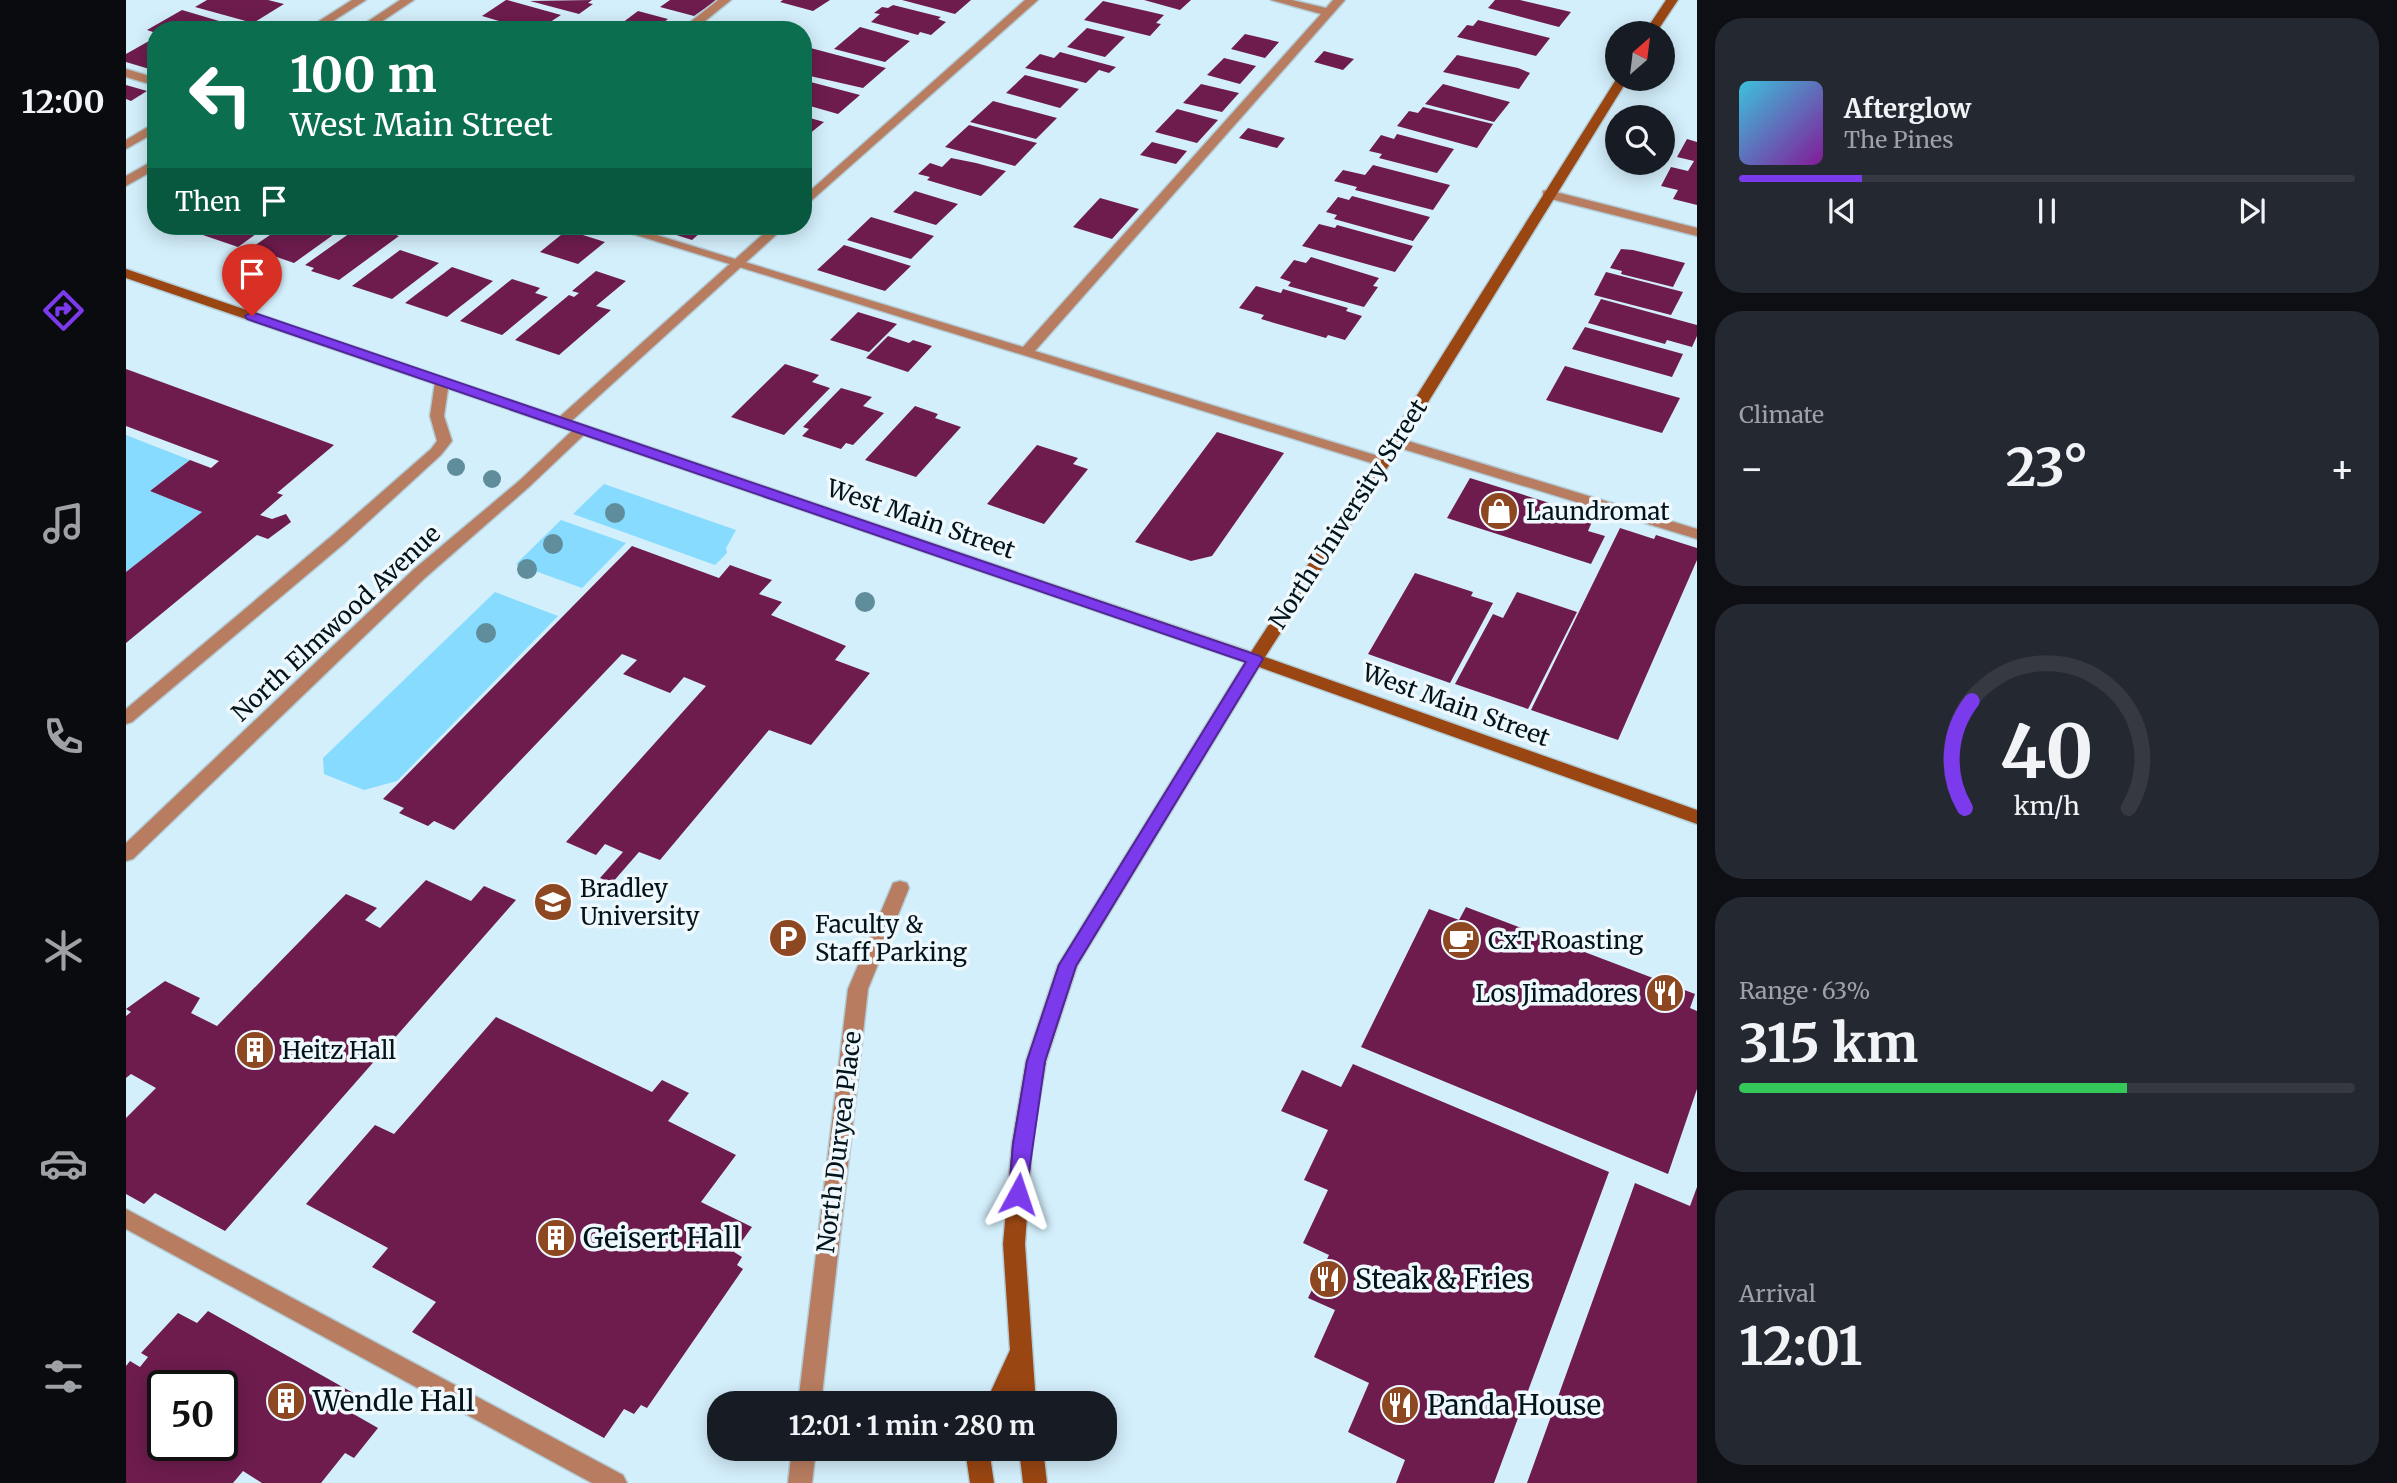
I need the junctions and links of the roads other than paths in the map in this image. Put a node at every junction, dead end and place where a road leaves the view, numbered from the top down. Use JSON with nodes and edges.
{"nodes":[{"id":1,"x":360,"y":0,"type":"edge"},
{"id":2,"x":408,"y":0,"type":"edge"},
{"id":3,"x":725,"y":0,"type":"edge"},
{"id":4,"x":1032,"y":0,"type":"edge"},
{"id":5,"x":1277,"y":0,"type":"edge"},
{"id":6,"x":1339,"y":0,"type":"edge"},
{"id":7,"x":1672,"y":0,"type":"edge"},
{"id":8,"x":1329,"y":12,"type":"junction"},
{"id":9,"x":326,"y":21,"type":"edge"},
{"id":10,"x":375,"y":21,"type":"edge"},
{"id":11,"x":698,"y":21,"type":"edge"},
{"id":12,"x":1658,"y":21,"type":"edge"},
{"id":13,"x":126,"y":73,"type":"edge"},
{"id":14,"x":147,"y":79,"type":"edge"},
{"id":15,"x":1614,"y":91,"type":"edge"},
{"id":16,"x":147,"y":132,"type":"edge"},
{"id":17,"x":126,"y":145,"type":"edge"},
{"id":18,"x":147,"y":169,"type":"edge"},
{"id":19,"x":126,"y":183,"type":"edge"},
{"id":20,"x":1548,"y":194,"type":"junction"},
{"id":21,"x":812,"y":196,"type":"edge"},
{"id":22,"x":1697,"y":232,"type":"edge"},
{"id":23,"x":643,"y":235,"type":"edge"},
{"id":24,"x":769,"y":235,"type":"edge"},
{"id":25,"x":736,"y":264,"type":"junction"},
{"id":26,"x":126,"y":273,"type":"edge"},
{"id":27,"x":1026,"y":352,"type":"junction"},
{"id":28,"x":442,"y":382,"type":"junction"},
{"id":29,"x":561,"y":423,"type":"junction"},
{"id":30,"x":581,"y":430,"type":"junction"},
{"id":31,"x":1395,"y":442,"type":"junction"},
{"id":32,"x":1383,"y":462,"type":"junction"},
{"id":33,"x":1697,"y":534,"type":"edge"},
{"id":34,"x":1255,"y":659,"type":"junction"},
{"id":35,"x":126,"y":718,"type":"edge"},
{"id":36,"x":1697,"y":817,"type":"edge"},
{"id":37,"x":126,"y":853,"type":"edge"},
{"id":38,"x":900,"y":888,"type":"dead end"},
{"id":39,"x":126,"y":1218,"type":"edge"},
{"id":40,"x":1021,"y":1350,"type":"junction"},
{"id":41,"x":811,"y":1391,"type":"edge"},
{"id":42,"x":1002,"y":1391,"type":"edge"},
{"id":43,"x":1024,"y":1391,"type":"edge"},
{"id":44,"x":803,"y":1461,"type":"edge"},
{"id":45,"x":978,"y":1461,"type":"edge"},
{"id":46,"x":1032,"y":1461,"type":"edge"},
{"id":47,"x":615,"y":1483,"type":"edge"},
{"id":48,"x":800,"y":1483,"type":"edge"},
{"id":49,"x":982,"y":1483,"type":"edge"},
{"id":50,"x":1035,"y":1483,"type":"edge"}],
"edges":[{"from":1,"to":9,"type":"street"},
{"from":2,"to":10,"type":"street"},
{"from":3,"to":11,"type":"street"},
{"from":4,"to":21,"type":"street"},
{"from":5,"to":8,"type":"street"},
{"from":6,"to":8,"type":"street"},
{"from":7,"to":12,"type":"main road"},
{"from":8,"to":27,"type":"street"},
{"from":13,"to":14,"type":"street"},
{"from":15,"to":20,"type":"main road","name":"North University Street"},
{"from":16,"to":17,"type":"street"},
{"from":18,"to":19,"type":"street"},
{"from":20,"to":22,"type":"street"},
{"from":20,"to":31,"type":"main road","name":"North University Street"},
{"from":23,"to":25,"type":"street"},
{"from":24,"to":25,"type":"street"},
{"from":25,"to":27,"type":"street"},
{"from":25,"to":29,"type":"street"},
{"from":26,"to":28,"type":"main road","name":"West Main Street"},
{"from":27,"to":32,"type":"street"},
{"from":28,"to":29,"type":"main road","name":"West Main Street"},
{"from":28,"to":35,"type":"street"},
{"from":29,"to":30,"type":"main road","name":"West Main Street"},
{"from":30,"to":34,"type":"main road","name":"West Main Street"},
{"from":30,"to":37,"type":"street","name":"North Elmwood Avenue"},
{"from":31,"to":32,"type":"main road","name":"North University Street"},
{"from":31,"to":33,"type":"street"},
{"from":32,"to":34,"type":"main road","name":"North University Street"},
{"from":34,"to":36,"type":"main road","name":"West Main Street"},
{"from":34,"to":40,"type":"main road","name":"North University Street"},
{"from":38,"to":41,"type":"street","name":"North Duryea Place"},
{"from":39,"to":47,"type":"street"},
{"from":40,"to":42,"type":"main road"},
{"from":40,"to":43,"type":"main road","name":"North University Street"},
{"from":44,"to":48,"type":"street"},
{"from":45,"to":49,"type":"main road"},
{"from":46,"to":50,"type":"main road"}]}
